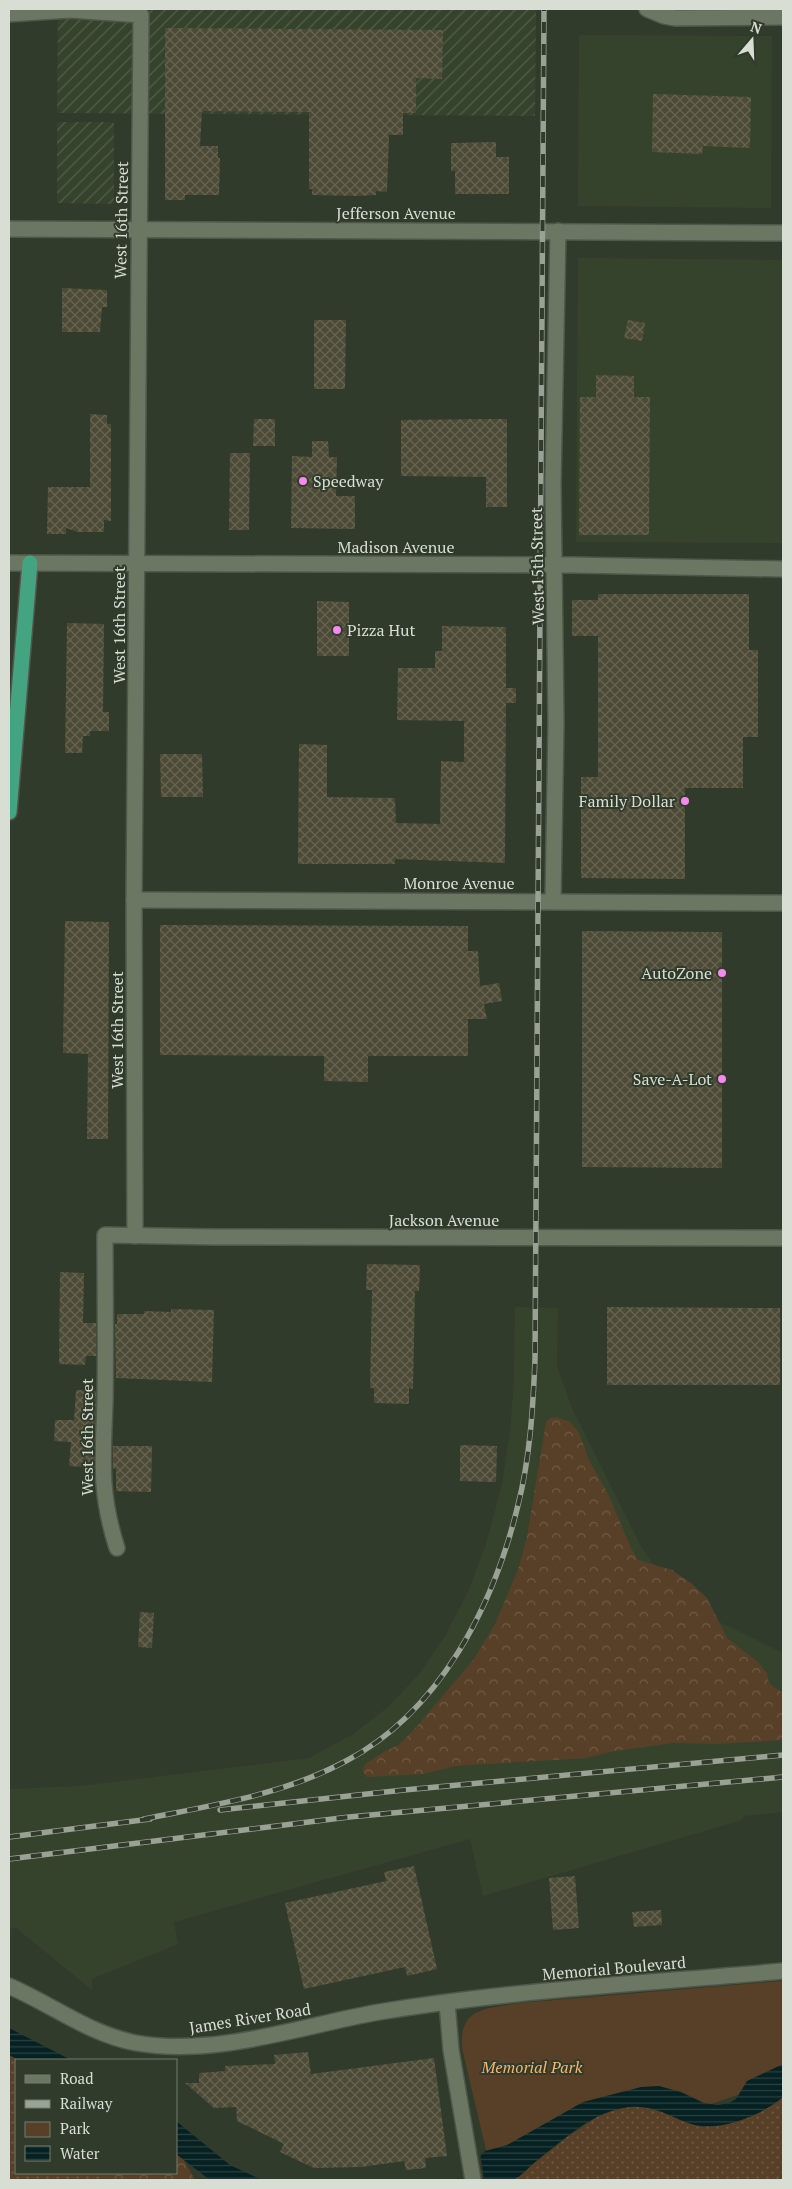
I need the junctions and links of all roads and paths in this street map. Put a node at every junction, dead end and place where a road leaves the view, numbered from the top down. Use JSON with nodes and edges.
{"nodes":[{"id":1,"x":647,"y":9,"type":"edge"},
{"id":2,"x":9,"y":14,"type":"edge"},
{"id":3,"x":783,"y":17,"type":"edge"},
{"id":4,"x":9,"y":229,"type":"edge"},
{"id":5,"x":138,"y":230,"type":"junction"},
{"id":6,"x":558,"y":231,"type":"junction"},
{"id":7,"x":783,"y":233,"type":"edge"},
{"id":8,"x":9,"y":563,"type":"edge"},
{"id":9,"x":30,"y":563,"type":"junction"},
{"id":10,"x":137,"y":564,"type":"junction"},
{"id":11,"x":554,"y":565,"type":"junction"},
{"id":12,"x":783,"y":569,"type":"edge"},
{"id":13,"x":9,"y":812,"type":"edge"},
{"id":14,"x":134,"y":900,"type":"junction"},
{"id":15,"x":553,"y":901,"type":"junction"},
{"id":16,"x":783,"y":903,"type":"edge"},
{"id":17,"x":105,"y":1235,"type":"joint"},
{"id":18,"x":135,"y":1236,"type":"junction"},
{"id":19,"x":783,"y":1238,"type":"edge"},
{"id":20,"x":117,"y":1548,"type":"dead end"},
{"id":21,"x":783,"y":1971,"type":"edge"},
{"id":22,"x":9,"y":1986,"type":"edge"},
{"id":23,"x":447,"y":2003,"type":"junction"},
{"id":24,"x":473,"y":2180,"type":"edge"}],
"edges":[{"from":1,"to":3,"type":"street"},
{"from":2,"to":5,"type":"street","name":"West 16th Street"},
{"from":4,"to":5,"type":"street","name":"Jefferson Avenue"},
{"from":5,"to":6,"type":"street","name":"Jefferson Avenue"},
{"from":5,"to":10,"type":"street","name":"West 16th Street"},
{"from":6,"to":7,"type":"street","name":"Jefferson Avenue"},
{"from":6,"to":11,"type":"street","name":"West 15th Street"},
{"from":8,"to":9,"type":"street","name":"Madison Avenue"},
{"from":9,"to":10,"type":"street","name":"Madison Avenue"},
{"from":9,"to":13,"type":"highway"},
{"from":10,"to":11,"type":"street","name":"Madison Avenue"},
{"from":10,"to":14,"type":"street","name":"West 16th Street"},
{"from":11,"to":12,"type":"street","name":"Madison Avenue"},
{"from":11,"to":15,"type":"street","name":"West 15th Street"},
{"from":14,"to":15,"type":"street","name":"Monroe Avenue"},
{"from":14,"to":18,"type":"street","name":"West 16th Street"},
{"from":15,"to":16,"type":"street","name":"Monroe Avenue"},
{"from":17,"to":18,"type":"street","name":"Jackson Avenue"},
{"from":17,"to":20,"type":"street","name":"West 16th Street"},
{"from":18,"to":19,"type":"street","name":"Jackson Avenue"},
{"from":21,"to":23,"type":"street","name":"Memorial Boulevard"},
{"from":22,"to":23,"type":"street","name":"James River Road"},
{"from":23,"to":24,"type":"street"}]}
